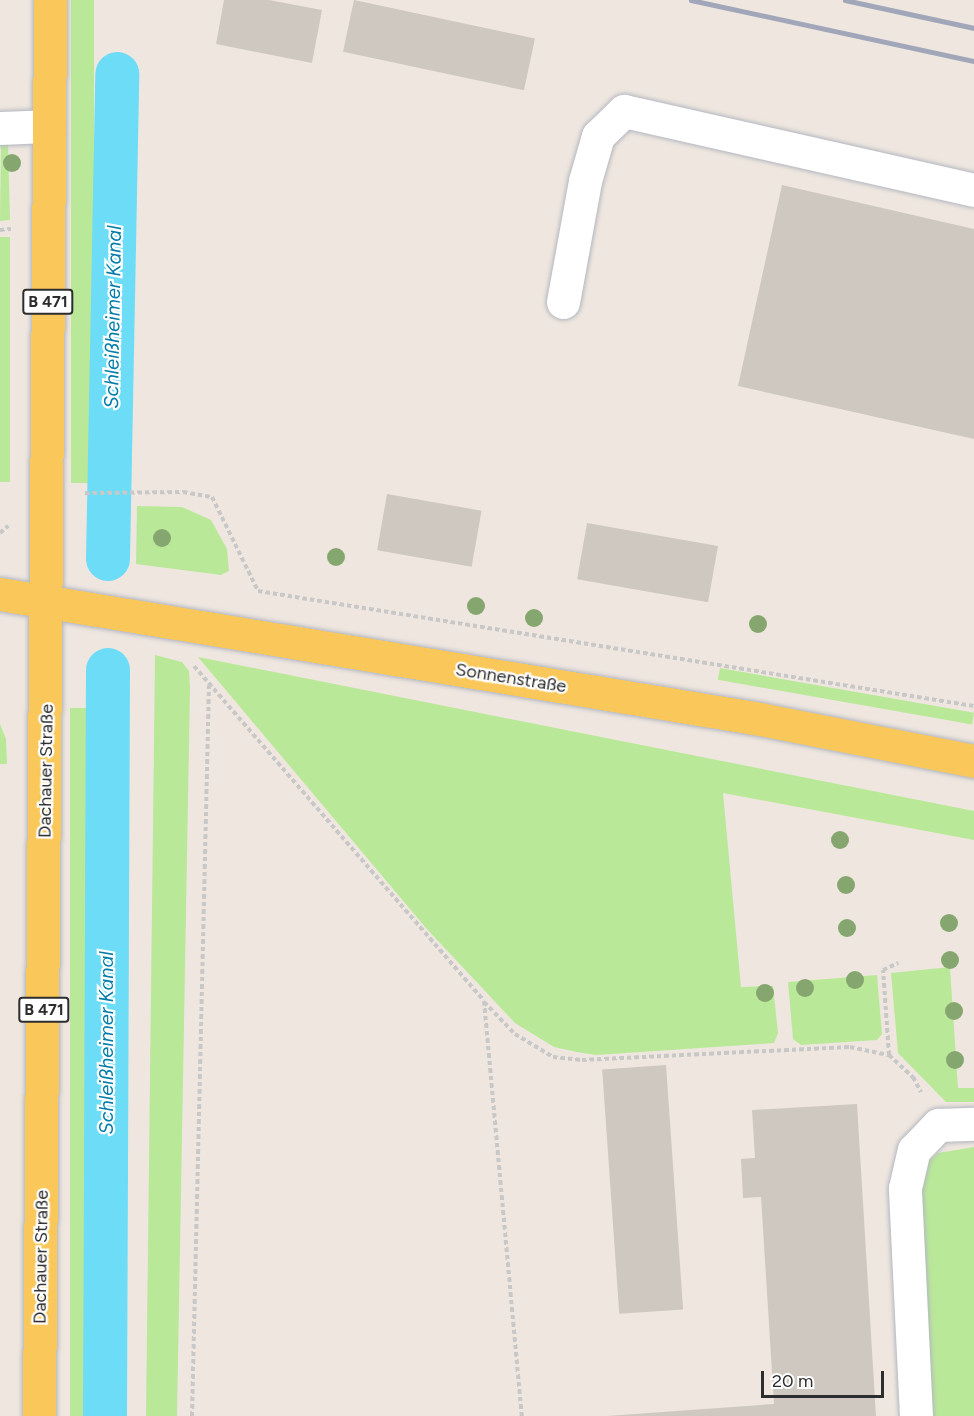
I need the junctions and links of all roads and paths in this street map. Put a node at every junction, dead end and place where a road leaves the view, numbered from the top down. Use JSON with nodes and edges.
{"nodes":[{"id":1,"x":50,"y":0,"type":"edge"},
{"id":2,"x":49,"y":126,"type":"junction"},
{"id":3,"x":0,"y":128,"type":"edge"},
{"id":4,"x":974,"y":190,"type":"edge"},
{"id":5,"x":563,"y":302,"type":"dead end"},
{"id":6,"x":74,"y":493,"type":"dead end"},
{"id":7,"x":0,"y":594,"type":"edge"},
{"id":8,"x":48,"y":604,"type":"junction"},
{"id":9,"x":188,"y":658,"type":"dead end"},
{"id":10,"x":209,"y":684,"type":"junction"},
{"id":11,"x":974,"y":706,"type":"edge"},
{"id":12,"x":974,"y":761,"type":"edge"},
{"id":13,"x":898,"y":963,"type":"dead end"},
{"id":14,"x":484,"y":1001,"type":"junction"},
{"id":15,"x":889,"y":1055,"type":"junction"},
{"id":16,"x":974,"y":1124,"type":"edge"},
{"id":17,"x":938,"y":1125,"type":"junction"},
{"id":18,"x":39,"y":1416,"type":"edge"},
{"id":19,"x":192,"y":1416,"type":"edge"},
{"id":20,"x":522,"y":1416,"type":"edge"},
{"id":21,"x":916,"y":1416,"type":"edge"}],
"edges":[{"from":1,"to":2,"type":"main road","name":"Dachauer Straße","number":"B 471"},
{"from":2,"to":3,"type":"street"},
{"from":2,"to":8,"type":"main road","name":"Dachauer Straße","number":"B 471"},
{"from":4,"to":5,"type":"street"},
{"from":6,"to":11,"type":"path"},
{"from":7,"to":8,"type":"main road","name":"Sonnenstraße"},
{"from":8,"to":12,"type":"main road","name":"Sonnenstraße"},
{"from":8,"to":18,"type":"main road","name":"Dachauer Straße","number":"B 471"},
{"from":9,"to":10,"type":"path"},
{"from":10,"to":14,"type":"path"},
{"from":10,"to":19,"type":"path"},
{"from":13,"to":15,"type":"path"},
{"from":14,"to":15,"type":"path"},
{"from":14,"to":20,"type":"path"},
{"from":15,"to":17,"type":"path"},
{"from":16,"to":17,"type":"street"},
{"from":17,"to":21,"type":"street"}]}
